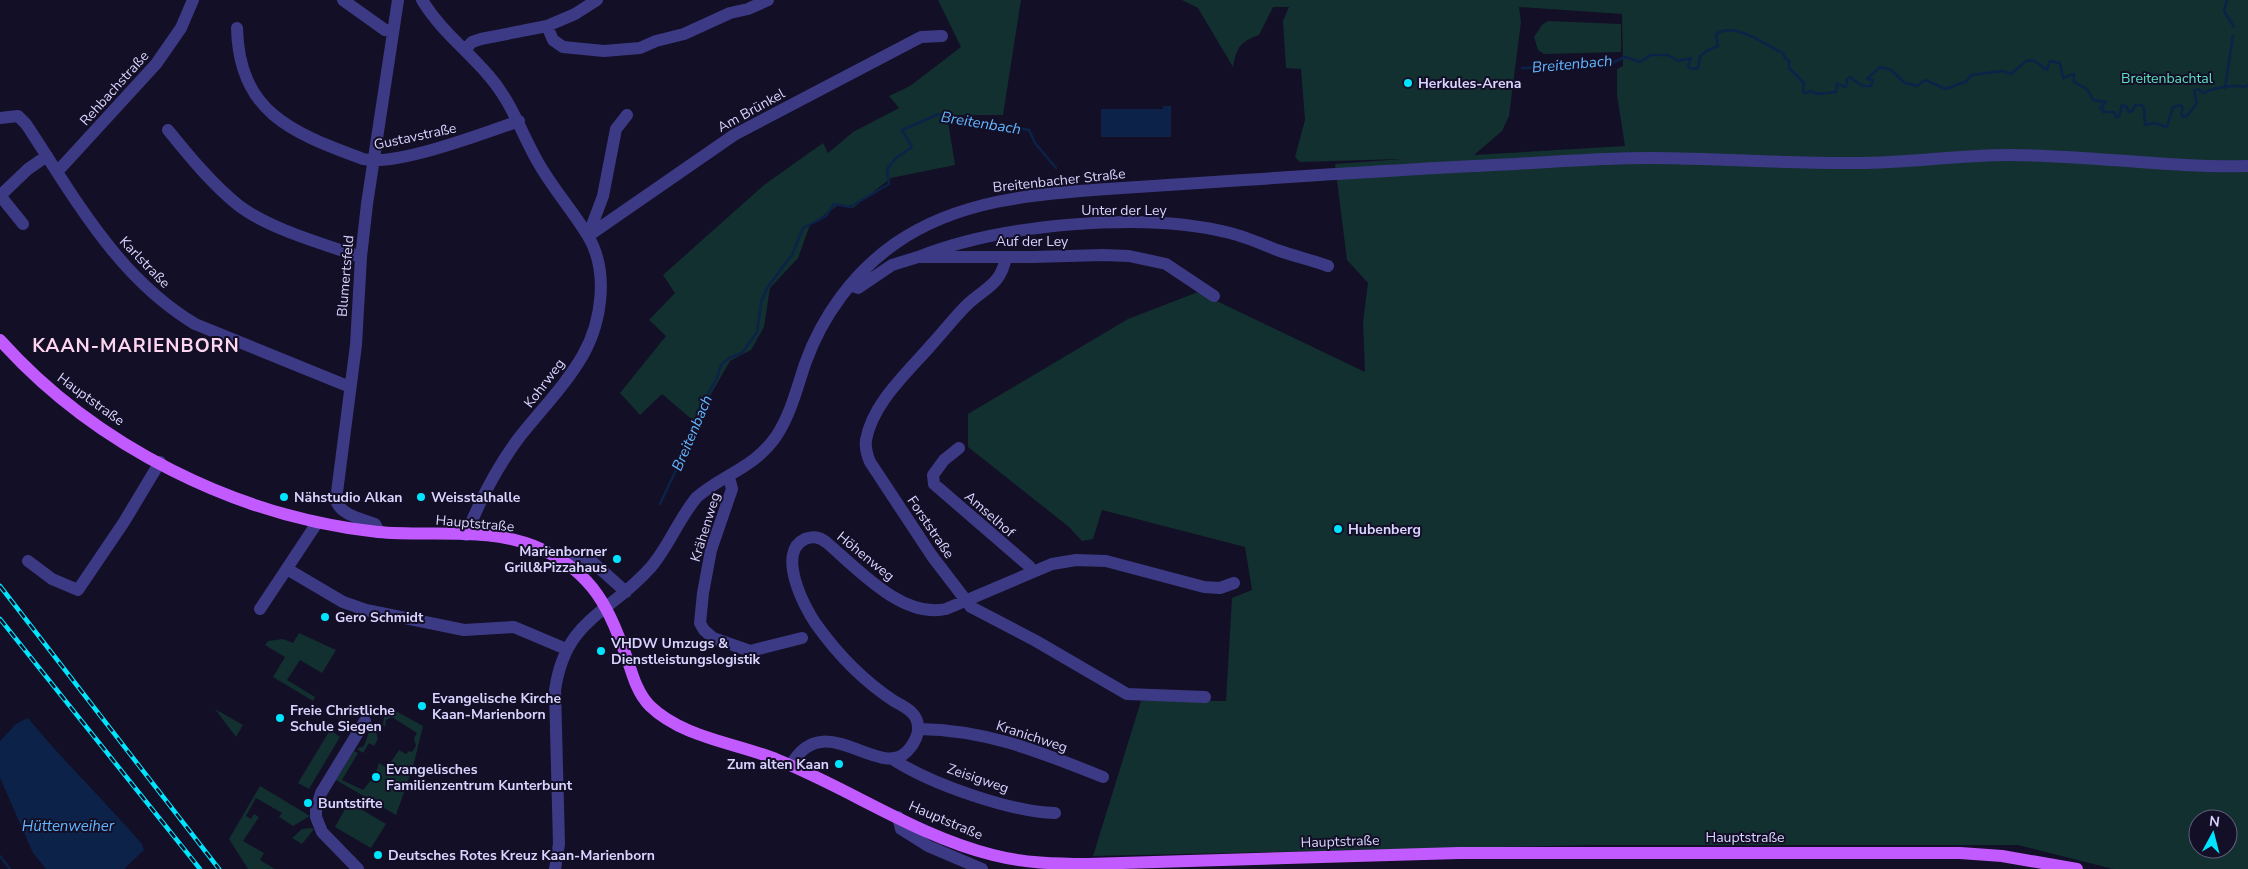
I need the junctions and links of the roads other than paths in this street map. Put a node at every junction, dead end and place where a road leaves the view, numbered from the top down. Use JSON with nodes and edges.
{"nodes":[{"id":1,"x":193,"y":0,"type":"edge"},
{"id":2,"x":343,"y":0,"type":"edge"},
{"id":3,"x":398,"y":0,"type":"edge"},
{"id":4,"x":422,"y":0,"type":"edge"},
{"id":5,"x":597,"y":0,"type":"edge"},
{"id":6,"x":768,"y":0,"type":"edge"},
{"id":7,"x":547,"y":26,"type":"junction"},
{"id":8,"x":236,"y":28,"type":"dead end"},
{"id":9,"x":392,"y":32,"type":"junction"},
{"id":10,"x":942,"y":36,"type":"dead end"},
{"id":11,"x":465,"y":50,"type":"junction"},
{"id":12,"x":627,"y":115,"type":"dead end"},
{"id":13,"x":0,"y":118,"type":"edge"},
{"id":14,"x":519,"y":121,"type":"junction"},
{"id":15,"x":168,"y":130,"type":"dead end"},
{"id":16,"x":47,"y":156,"type":"junction"},
{"id":17,"x":373,"y":161,"type":"junction"},
{"id":18,"x":2248,"y":166,"type":"edge"},
{"id":19,"x":57,"y":172,"type":"junction"},
{"id":20,"x":23,"y":224,"type":"dead end"},
{"id":21,"x":588,"y":236,"type":"junction"},
{"id":22,"x":361,"y":257,"type":"junction"},
{"id":23,"x":918,"y":257,"type":"junction"},
{"id":24,"x":1006,"y":257,"type":"junction"},
{"id":25,"x":1328,"y":266,"type":"dead end"},
{"id":26,"x":850,"y":285,"type":"junction"},
{"id":27,"x":1214,"y":296,"type":"dead end"},
{"id":28,"x":0,"y":340,"type":"edge"},
{"id":29,"x":350,"y":387,"type":"junction"},
{"id":30,"x":959,"y":448,"type":"dead end"},
{"id":31,"x":160,"y":462,"type":"junction"},
{"id":32,"x":729,"y":477,"type":"junction"},
{"id":33,"x":318,"y":523,"type":"junction"},
{"id":34,"x":379,"y":532,"type":"junction"},
{"id":35,"x":466,"y":535,"type":"junction"},
{"id":36,"x":28,"y":561,"type":"dead end"},
{"id":37,"x":563,"y":562,"type":"junction"},
{"id":38,"x":287,"y":569,"type":"junction"},
{"id":39,"x":1033,"y":572,"type":"junction"},
{"id":40,"x":1234,"y":583,"type":"dead end"},
{"id":41,"x":626,"y":592,"type":"junction"},
{"id":42,"x":965,"y":600,"type":"junction"},
{"id":43,"x":607,"y":607,"type":"junction"},
{"id":44,"x":260,"y":609,"type":"dead end"},
{"id":45,"x":802,"y":638,"type":"dead end"},
{"id":46,"x":566,"y":649,"type":"junction"},
{"id":47,"x":1205,"y":697,"type":"dead end"},
{"id":48,"x":365,"y":721,"type":"dead end"},
{"id":49,"x":919,"y":728,"type":"junction"},
{"id":50,"x":894,"y":760,"type":"junction"},
{"id":51,"x":791,"y":765,"type":"junction"},
{"id":52,"x":1103,"y":777,"type":"dead end"},
{"id":53,"x":1056,"y":813,"type":"dead end"},
{"id":54,"x":898,"y":817,"type":"junction"},
{"id":55,"x":358,"y":869,"type":"edge"},
{"id":56,"x":555,"y":869,"type":"edge"},
{"id":57,"x":982,"y":869,"type":"edge"},
{"id":58,"x":2078,"y":869,"type":"edge"}],
"edges":[{"from":1,"to":19,"type":"street","name":"Rehbachstraße"},
{"from":2,"to":9,"type":"street"},
{"from":3,"to":9,"type":"street","name":"Blumertsfeld"},
{"from":4,"to":11,"type":"street","name":"Kohrweg"},
{"from":5,"to":7,"type":"street"},
{"from":6,"to":7,"type":"street"},
{"from":7,"to":11,"type":"street"},
{"from":8,"to":17,"type":"street","name":"Gustavstraße"},
{"from":9,"to":17,"type":"street","name":"Blumertsfeld"},
{"from":10,"to":21,"type":"street","name":"Am Brünkel"},
{"from":11,"to":14,"type":"street","name":"Kohrweg"},
{"from":12,"to":21,"type":"street"},
{"from":13,"to":16,"type":"street"},
{"from":14,"to":17,"type":"street","name":"Gustavstraße"},
{"from":14,"to":21,"type":"street","name":"Kohrweg"},
{"from":15,"to":22,"type":"street"},
{"from":16,"to":19,"type":"street"},
{"from":16,"to":20,"type":"street"},
{"from":17,"to":22,"type":"street","name":"Blumertsfeld"},
{"from":18,"to":26,"type":"street","name":"Breitenbacher Straße"},
{"from":19,"to":29,"type":"street","name":"Karlstraße"},
{"from":21,"to":35,"type":"street","name":"Kohrweg"},
{"from":22,"to":29,"type":"street","name":"Blumertsfeld"},
{"from":23,"to":24,"type":"street","name":"Auf der Ley"},
{"from":23,"to":25,"type":"street","name":"Unter der Ley"},
{"from":23,"to":26,"type":"street","name":"Auf der Ley"},
{"from":24,"to":27,"type":"street","name":"Auf der Ley"},
{"from":24,"to":42,"type":"street","name":"Forststraße"},
{"from":26,"to":32,"type":"street","name":"Breitenbacher Straße"},
{"from":28,"to":31,"type":"main road","name":"Hauptstraße"},
{"from":29,"to":34,"type":"street","name":"Blumertsfeld"},
{"from":30,"to":39,"type":"street","name":"Amselhof"},
{"from":31,"to":33,"type":"main road","name":"Hauptstraße"},
{"from":31,"to":36,"type":"street"},
{"from":32,"to":41,"type":"street","name":"Breitenbacher Straße"},
{"from":32,"to":45,"type":"street","name":"Krähenweg"},
{"from":33,"to":34,"type":"main road","name":"Hauptstraße"},
{"from":33,"to":38,"type":"street"},
{"from":34,"to":35,"type":"main road","name":"Hauptstraße"},
{"from":35,"to":37,"type":"main road","name":"Hauptstraße"},
{"from":37,"to":41,"type":"street"},
{"from":37,"to":43,"type":"main road","name":"Hauptstraße"},
{"from":38,"to":44,"type":"street"},
{"from":38,"to":46,"type":"street"},
{"from":39,"to":40,"type":"street","name":"Höhenweg"},
{"from":39,"to":42,"type":"street","name":"Höhenweg"},
{"from":41,"to":43,"type":"street","name":"Breitenbacher Straße"},
{"from":42,"to":47,"type":"street","name":"Forststraße"},
{"from":42,"to":49,"type":"street","name":"Höhenweg"},
{"from":43,"to":46,"type":"street","name":"Breitenbacher Straße"},
{"from":43,"to":51,"type":"main road","name":"Hauptstraße"},
{"from":46,"to":56,"type":"street","name":"Breitenbacher Straße"},
{"from":48,"to":55,"type":"street"},
{"from":49,"to":50,"type":"street"},
{"from":49,"to":52,"type":"street","name":"Kranichweg"},
{"from":50,"to":51,"type":"street"},
{"from":50,"to":53,"type":"street","name":"Zeisigweg"},
{"from":51,"to":54,"type":"main road","name":"Hauptstraße"},
{"from":54,"to":57,"type":"street"},
{"from":54,"to":58,"type":"main road","name":"Hauptstraße"}]}
